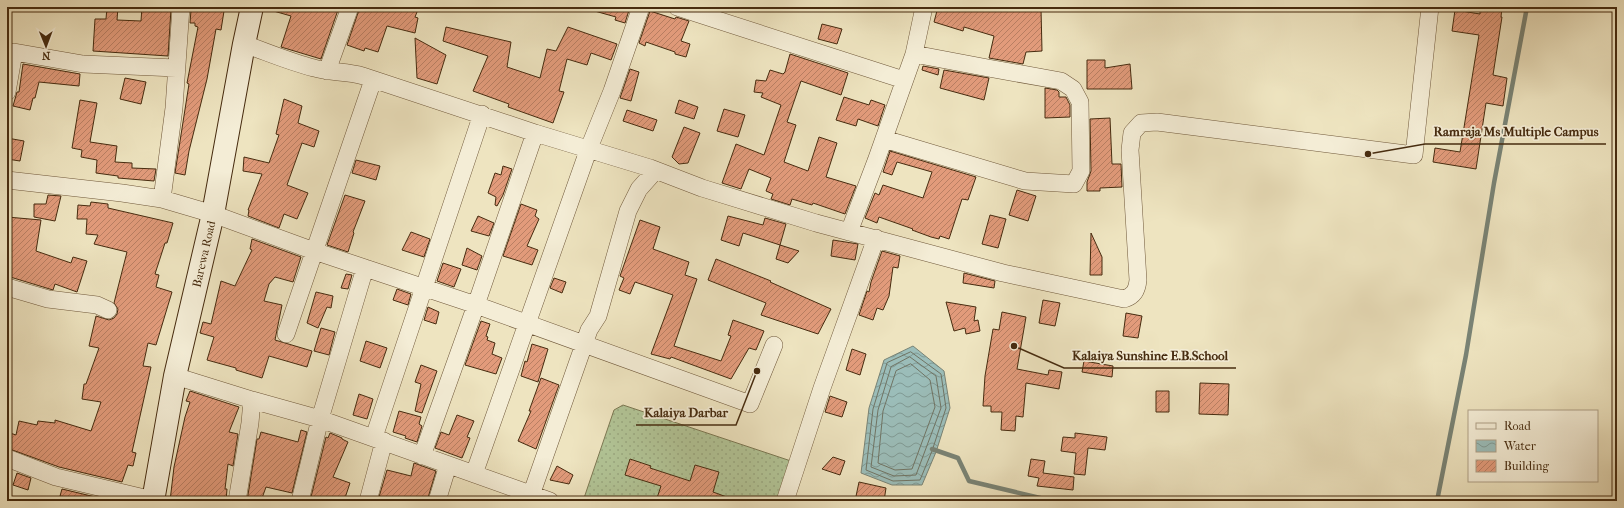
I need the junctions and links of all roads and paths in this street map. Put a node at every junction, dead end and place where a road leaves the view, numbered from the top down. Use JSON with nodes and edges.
{"nodes":[{"id":1,"x":182,"y":7,"type":"edge"},
{"id":2,"x":252,"y":7,"type":"edge"},
{"id":3,"x":350,"y":7,"type":"edge"},
{"id":4,"x":641,"y":7,"type":"edge"},
{"id":5,"x":677,"y":7,"type":"edge"},
{"id":6,"x":924,"y":7,"type":"edge"},
{"id":7,"x":1430,"y":7,"type":"edge"},
{"id":8,"x":244,"y":44,"type":"junction"},
{"id":9,"x":914,"y":54,"type":"junction"},
{"id":10,"x":176,"y":68,"type":"junction"},
{"id":11,"x":327,"y":71,"type":"junction"},
{"id":12,"x":373,"y":80,"type":"junction"},
{"id":13,"x":904,"y":80,"type":"junction"},
{"id":14,"x":7,"y":92,"type":"edge"},
{"id":15,"x":482,"y":114,"type":"junction"},
{"id":16,"x":535,"y":133,"type":"junction"},
{"id":17,"x":884,"y":139,"type":"junction"},
{"id":18,"x":590,"y":148,"type":"junction"},
{"id":19,"x":655,"y":171,"type":"junction"},
{"id":20,"x":7,"y":180,"type":"edge"},
{"id":21,"x":162,"y":199,"type":"junction"},
{"id":22,"x":213,"y":214,"type":"junction"},
{"id":23,"x":849,"y":232,"type":"junction"},
{"id":24,"x":876,"y":238,"type":"junction"},
{"id":25,"x":314,"y":250,"type":"junction"},
{"id":26,"x":365,"y":268,"type":"junction"},
{"id":27,"x":7,"y":287,"type":"edge"},
{"id":28,"x":424,"y":288,"type":"junction"},
{"id":29,"x":476,"y":304,"type":"junction"},
{"id":30,"x":108,"y":310,"type":"dead end"},
{"id":31,"x":529,"y":323,"type":"junction"},
{"id":32,"x":286,"y":334,"type":"dead end"},
{"id":33,"x":584,"y":344,"type":"junction"},
{"id":34,"x":774,"y":345,"type":"dead end"},
{"id":35,"x":176,"y":376,"type":"junction"},
{"id":36,"x":252,"y":400,"type":"junction"},
{"id":37,"x":320,"y":419,"type":"junction"},
{"id":38,"x":379,"y":439,"type":"junction"},
{"id":39,"x":422,"y":456,"type":"junction"},
{"id":40,"x":7,"y":458,"type":"edge"},
{"id":41,"x":448,"y":465,"type":"junction"},
{"id":42,"x":474,"y":474,"type":"junction"},
{"id":43,"x":530,"y":498,"type":"edge"},
{"id":44,"x":153,"y":501,"type":"edge"},
{"id":45,"x":237,"y":501,"type":"edge"},
{"id":46,"x":300,"y":501,"type":"edge"},
{"id":47,"x":368,"y":501,"type":"edge"},
{"id":48,"x":437,"y":501,"type":"edge"},
{"id":49,"x":550,"y":501,"type":"edge"},
{"id":50,"x":785,"y":501,"type":"edge"}],
"edges":[{"from":1,"to":10,"type":"street"},
{"from":2,"to":8,"type":"main road","name":"Barewa Road"},
{"from":3,"to":11,"type":"street"},
{"from":4,"to":18,"type":"street"},
{"from":5,"to":13,"type":"street"},
{"from":6,"to":9,"type":"street"},
{"from":7,"to":24,"type":"street"},
{"from":8,"to":11,"type":"street"},
{"from":8,"to":22,"type":"main road","name":"Barewa Road"},
{"from":9,"to":13,"type":"street"},
{"from":9,"to":17,"type":"street"},
{"from":10,"to":14,"type":"street"},
{"from":10,"to":21,"type":"street"},
{"from":11,"to":12,"type":"street"},
{"from":12,"to":15,"type":"street"},
{"from":12,"to":25,"type":"street"},
{"from":13,"to":17,"type":"street"},
{"from":15,"to":16,"type":"street"},
{"from":15,"to":28,"type":"street"},
{"from":16,"to":18,"type":"street"},
{"from":16,"to":29,"type":"street"},
{"from":17,"to":23,"type":"street"},
{"from":18,"to":19,"type":"street"},
{"from":18,"to":31,"type":"street"},
{"from":19,"to":23,"type":"street"},
{"from":19,"to":33,"type":"street"},
{"from":20,"to":21,"type":"street"},
{"from":21,"to":22,"type":"street"},
{"from":22,"to":25,"type":"street"},
{"from":22,"to":35,"type":"main road","name":"Barewa Road"},
{"from":23,"to":24,"type":"street"},
{"from":24,"to":50,"type":"street"},
{"from":25,"to":26,"type":"street"},
{"from":25,"to":32,"type":"street"},
{"from":26,"to":28,"type":"street"},
{"from":26,"to":37,"type":"street"},
{"from":27,"to":30,"type":"street"},
{"from":28,"to":29,"type":"street"},
{"from":28,"to":38,"type":"street"},
{"from":29,"to":31,"type":"street"},
{"from":29,"to":39,"type":"street"},
{"from":31,"to":33,"type":"street"},
{"from":31,"to":42,"type":"street"},
{"from":33,"to":34,"type":"street"},
{"from":33,"to":43,"type":"street"},
{"from":35,"to":36,"type":"street"},
{"from":35,"to":44,"type":"main road","name":"Barewa Road"},
{"from":36,"to":37,"type":"street"},
{"from":36,"to":45,"type":"street"},
{"from":37,"to":38,"type":"street"},
{"from":37,"to":46,"type":"street"},
{"from":38,"to":39,"type":"street"},
{"from":38,"to":47,"type":"street"},
{"from":39,"to":41,"type":"street"},
{"from":40,"to":44,"type":"street"},
{"from":41,"to":42,"type":"street"},
{"from":41,"to":48,"type":"street"},
{"from":42,"to":43,"type":"street"},
{"from":43,"to":49,"type":"street"}]}
